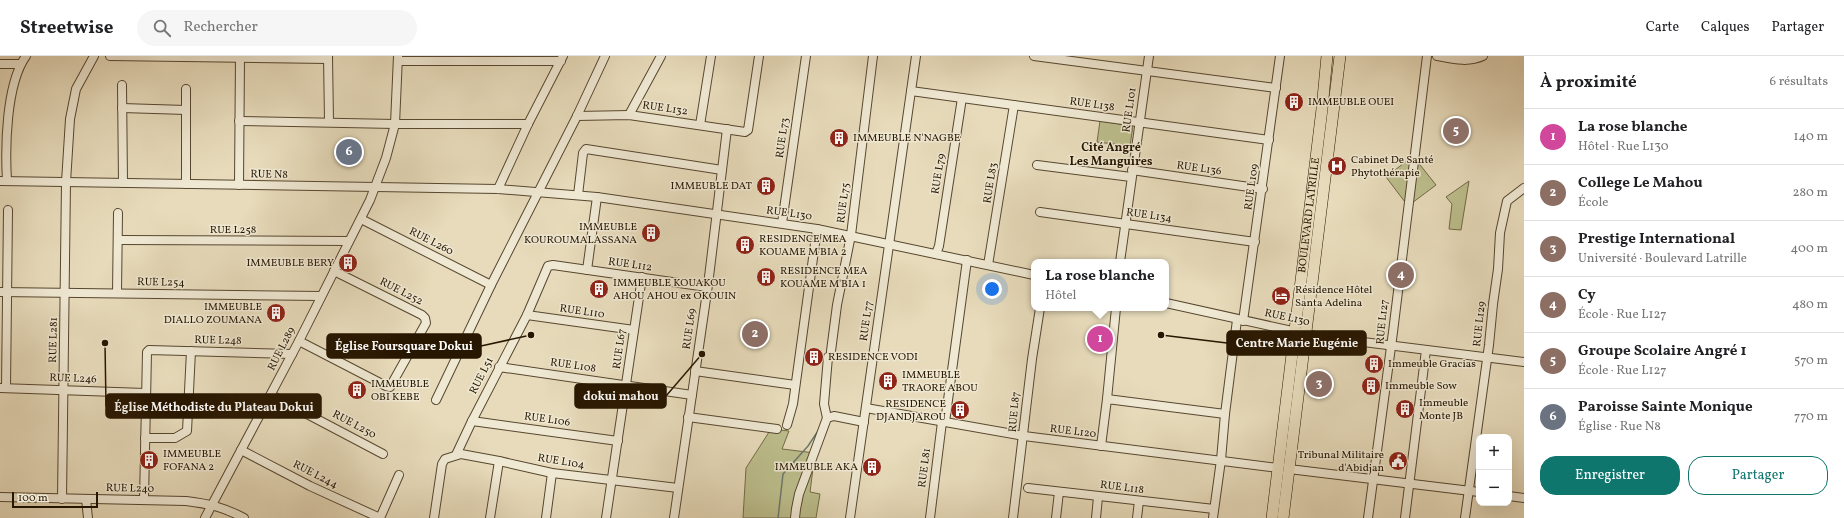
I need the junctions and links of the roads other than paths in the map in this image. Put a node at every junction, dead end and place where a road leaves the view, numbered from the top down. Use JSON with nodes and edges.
{"nodes":[{"id":1,"x":26,"y":56,"type":"edge"},
{"id":2,"x":94,"y":56,"type":"edge"},
{"id":3,"x":110,"y":56,"type":"edge"},
{"id":4,"x":605,"y":56,"type":"edge"},
{"id":5,"x":661,"y":56,"type":"edge"},
{"id":6,"x":711,"y":56,"type":"edge"},
{"id":7,"x":759,"y":56,"type":"edge"},
{"id":8,"x":806,"y":56,"type":"edge"},
{"id":9,"x":873,"y":56,"type":"edge"},
{"id":10,"x":916,"y":56,"type":"edge"},
{"id":11,"x":1034,"y":56,"type":"edge"},
{"id":12,"x":1149,"y":56,"type":"edge"},
{"id":13,"x":1280,"y":56,"type":"edge"},
{"id":14,"x":1327,"y":56,"type":"edge"},
{"id":15,"x":1340,"y":56,"type":"edge"},
{"id":16,"x":1427,"y":56,"type":"edge"},
{"id":17,"x":1437,"y":56,"type":"edge"},
{"id":18,"x":1483,"y":56,"type":"edge"},
{"id":19,"x":240,"y":57,"type":"edge"},
{"id":20,"x":328,"y":57,"type":"edge"},
{"id":21,"x":398,"y":58,"type":"edge"},
{"id":22,"x":562,"y":59,"type":"edge"},
{"id":23,"x":0,"y":64,"type":"edge"},
{"id":24,"x":20,"y":64,"type":"junction"},
{"id":25,"x":1147,"y":71,"type":"junction"},
{"id":26,"x":122,"y":86,"type":"dead end"},
{"id":27,"x":1276,"y":88,"type":"junction"},
{"id":28,"x":186,"y":89,"type":"dead end"},
{"id":29,"x":911,"y":91,"type":"junction"},
{"id":30,"x":962,"y":98,"type":"junction"},
{"id":31,"x":1014,"y":105,"type":"junction"},
{"id":32,"x":122,"y":108,"type":"junction"},
{"id":33,"x":186,"y":110,"type":"junction"},
{"id":34,"x":629,"y":115,"type":"junction"},
{"id":35,"x":577,"y":116,"type":"junction"},
{"id":36,"x":239,"y":121,"type":"junction"},
{"id":37,"x":329,"y":122,"type":"junction"},
{"id":38,"x":1140,"y":122,"type":"junction"},
{"id":39,"x":395,"y":124,"type":"junction"},
{"id":40,"x":528,"y":124,"type":"junction"},
{"id":41,"x":700,"y":126,"type":"junction"},
{"id":42,"x":727,"y":130,"type":"junction"},
{"id":43,"x":1270,"y":140,"type":"junction"},
{"id":44,"x":1037,"y":165,"type":"dead end"},
{"id":45,"x":722,"y":170,"type":"junction"},
{"id":46,"x":1132,"y":173,"type":"junction"},
{"id":47,"x":4,"y":181,"type":"edge"},
{"id":48,"x":66,"y":182,"type":"junction"},
{"id":49,"x":122,"y":183,"type":"junction"},
{"id":50,"x":186,"y":184,"type":"junction"},
{"id":51,"x":239,"y":185,"type":"junction"},
{"id":52,"x":375,"y":188,"type":"junction"},
{"id":53,"x":1524,"y":188,"type":"edge"},
{"id":54,"x":498,"y":189,"type":"junction"},
{"id":55,"x":1263,"y":189,"type":"junction"},
{"id":56,"x":538,"y":192,"type":"junction"},
{"id":57,"x":578,"y":195,"type":"junction"},
{"id":58,"x":597,"y":197,"type":"junction"},
{"id":59,"x":8,"y":210,"type":"dead end"},
{"id":60,"x":1040,"y":212,"type":"dead end"},
{"id":61,"x":118,"y":213,"type":"dead end"},
{"id":62,"x":717,"y":214,"type":"junction"},
{"id":63,"x":361,"y":219,"type":"junction"},
{"id":64,"x":782,"y":223,"type":"junction"},
{"id":65,"x":1125,"y":224,"type":"junction"},
{"id":66,"x":817,"y":229,"type":"junction"},
{"id":67,"x":851,"y":235,"type":"junction"},
{"id":68,"x":4,"y":237,"type":"edge"},
{"id":69,"x":118,"y":240,"type":"junction"},
{"id":70,"x":348,"y":241,"type":"junction"},
{"id":71,"x":1255,"y":242,"type":"junction"},
{"id":72,"x":889,"y":243,"type":"junction"},
{"id":73,"x":936,"y":254,"type":"junction"},
{"id":74,"x":1120,"y":259,"type":"edge"},
{"id":75,"x":967,"y":260,"type":"junction"},
{"id":76,"x":550,"y":265,"type":"joint"},
{"id":77,"x":988,"y":265,"type":"junction"},
{"id":78,"x":587,"y":270,"type":"junction"},
{"id":79,"x":334,"y":271,"type":"junction"},
{"id":80,"x":1031,"y":274,"type":"edge"},
{"id":81,"x":642,"y":277,"type":"junction"},
{"id":82,"x":490,"y":285,"type":"junction"},
{"id":83,"x":707,"y":287,"type":"junction"},
{"id":84,"x":3,"y":292,"type":"edge"},
{"id":85,"x":66,"y":292,"type":"junction"},
{"id":86,"x":118,"y":293,"type":"junction"},
{"id":87,"x":321,"y":296,"type":"junction"},
{"id":88,"x":1169,"y":304,"type":"edge"},
{"id":89,"x":1040,"y":311,"type":"edge"},
{"id":90,"x":1116,"y":311,"type":"edge"},
{"id":91,"x":527,"y":315,"type":"junction"},
{"id":92,"x":1240,"y":320,"type":"junction"},
{"id":93,"x":634,"y":330,"type":"junction"},
{"id":94,"x":1301,"y":333,"type":"junction"},
{"id":95,"x":299,"y":341,"type":"junction"},
{"id":96,"x":1392,"y":346,"type":"junction"},
{"id":97,"x":1426,"y":350,"type":"junction"},
{"id":98,"x":191,"y":351,"type":"junction"},
{"id":99,"x":292,"y":354,"type":"junction"},
{"id":100,"x":1487,"y":357,"type":"junction"},
{"id":101,"x":1524,"y":362,"type":"edge"},
{"id":102,"x":499,"y":367,"type":"junction"},
{"id":103,"x":695,"y":371,"type":"junction"},
{"id":104,"x":626,"y":385,"type":"junction"},
{"id":105,"x":795,"y":385,"type":"junction"},
{"id":106,"x":3,"y":388,"type":"edge"},
{"id":107,"x":64,"y":390,"type":"junction"},
{"id":108,"x":145,"y":393,"type":"junction"},
{"id":109,"x":271,"y":395,"type":"junction"},
{"id":110,"x":692,"y":395,"type":"junction"},
{"id":111,"x":1107,"y":399,"type":"junction"},
{"id":112,"x":436,"y":400,"type":"dead end"},
{"id":113,"x":866,"y":408,"type":"junction"},
{"id":114,"x":1225,"y":414,"type":"junction"},
{"id":115,"x":688,"y":417,"type":"junction"},
{"id":116,"x":827,"y":418,"type":"junction"},
{"id":117,"x":472,"y":421,"type":"junction"},
{"id":118,"x":864,"y":422,"type":"junction"},
{"id":119,"x":944,"y":422,"type":"junction"},
{"id":120,"x":787,"y":425,"type":"dead end"},
{"id":121,"x":777,"y":429,"type":"dead end"},
{"id":122,"x":1024,"y":436,"type":"junction"},
{"id":123,"x":144,"y":438,"type":"junction"},
{"id":124,"x":618,"y":441,"type":"junction"},
{"id":125,"x":1102,"y":446,"type":"junction"},
{"id":126,"x":241,"y":450,"type":"junction"},
{"id":127,"x":383,"y":454,"type":"dead end"},
{"id":128,"x":456,"y":455,"type":"junction"},
{"id":129,"x":1221,"y":460,"type":"junction"},
{"id":130,"x":499,"y":461,"type":"junction"},
{"id":131,"x":1278,"y":468,"type":"junction"},
{"id":132,"x":1289,"y":469,"type":"junction"},
{"id":133,"x":552,"y":473,"type":"junction"},
{"id":134,"x":399,"y":475,"type":"dead end"},
{"id":135,"x":1375,"y":479,"type":"junction"},
{"id":136,"x":612,"y":480,"type":"junction"},
{"id":137,"x":1409,"y":483,"type":"junction"},
{"id":138,"x":678,"y":488,"type":"junction"},
{"id":139,"x":1028,"y":488,"type":"dead end"},
{"id":140,"x":1468,"y":490,"type":"junction"},
{"id":141,"x":1476,"y":491,"type":"edge"},
{"id":142,"x":1059,"y":492,"type":"junction"},
{"id":143,"x":1512,"y":496,"type":"edge"},
{"id":144,"x":0,"y":497,"type":"edge"},
{"id":145,"x":1098,"y":497,"type":"junction"},
{"id":146,"x":1524,"y":498,"type":"edge"},
{"id":147,"x":62,"y":499,"type":"junction"},
{"id":148,"x":86,"y":499,"type":"junction"},
{"id":149,"x":144,"y":500,"type":"junction"},
{"id":150,"x":1139,"y":501,"type":"junction"},
{"id":151,"x":211,"y":504,"type":"junction"},
{"id":152,"x":1214,"y":509,"type":"junction"},
{"id":153,"x":88,"y":518,"type":"edge"},
{"id":154,"x":205,"y":518,"type":"edge"},
{"id":155,"x":244,"y":518,"type":"edge"},
{"id":156,"x":380,"y":518,"type":"edge"},
{"id":157,"x":434,"y":518,"type":"edge"},
{"id":158,"x":490,"y":518,"type":"edge"},
{"id":159,"x":546,"y":518,"type":"edge"},
{"id":160,"x":606,"y":518,"type":"edge"},
{"id":161,"x":674,"y":518,"type":"edge"},
{"id":162,"x":796,"y":518,"type":"edge"},
{"id":163,"x":850,"y":518,"type":"edge"},
{"id":164,"x":930,"y":518,"type":"edge"},
{"id":165,"x":1013,"y":518,"type":"edge"},
{"id":166,"x":1056,"y":518,"type":"edge"},
{"id":167,"x":1096,"y":518,"type":"edge"},
{"id":168,"x":1137,"y":518,"type":"edge"},
{"id":169,"x":1212,"y":518,"type":"edge"},
{"id":170,"x":1272,"y":518,"type":"edge"},
{"id":171,"x":1283,"y":518,"type":"edge"},
{"id":172,"x":1368,"y":518,"type":"edge"},
{"id":173,"x":1405,"y":518,"type":"edge"},
{"id":174,"x":1465,"y":518,"type":"edge"}],
"edges":[{"from":1,"to":24,"type":"street"},
{"from":2,"to":48,"type":"street","name":"RUE L281"},
{"from":3,"to":19,"type":"street"},
{"from":4,"to":35,"type":"street"},
{"from":5,"to":34,"type":"street"},
{"from":6,"to":41,"type":"street"},
{"from":7,"to":42,"type":"street","name":"RUE L132"},
{"from":8,"to":64,"type":"street","name":"RUE L73"},
{"from":9,"to":67,"type":"street","name":"RUE L75"},
{"from":10,"to":29,"type":"street","name":"RUE L77"},
{"from":11,"to":25,"type":"street"},
{"from":12,"to":25,"type":"street","name":"RUE L101"},
{"from":13,"to":27,"type":"street","name":"RUE L109"},
{"from":14,"to":94,"type":"main road","name":"BOULEVARD LATRILLE"},
{"from":15,"to":94,"type":"main road","name":"BOULEVARD LATRILLE"},
{"from":16,"to":96,"type":"street","name":"RUE L127"},
{"from":17,"to":18,"type":"street"},
{"from":19,"to":20,"type":"street"},
{"from":19,"to":36,"type":"street"},
{"from":20,"to":37,"type":"street"},
{"from":21,"to":22,"type":"street"},
{"from":21,"to":39,"type":"street","name":"RUE L289"},
{"from":22,"to":40,"type":"street"},
{"from":23,"to":24,"type":"street"},
{"from":24,"to":47,"type":"street"},
{"from":25,"to":27,"type":"street"},
{"from":25,"to":38,"type":"street","name":"RUE L101"},
{"from":26,"to":32,"type":"street"},
{"from":27,"to":43,"type":"street","name":"RUE L109"},
{"from":28,"to":33,"type":"street"},
{"from":29,"to":30,"type":"street","name":"RUE L138"},
{"from":29,"to":72,"type":"street","name":"RUE L77"},
{"from":30,"to":31,"type":"street","name":"RUE L138"},
{"from":30,"to":73,"type":"street","name":"RUE L79"},
{"from":31,"to":38,"type":"street","name":"RUE L138"},
{"from":31,"to":77,"type":"street","name":"RUE L83"},
{"from":32,"to":33,"type":"street"},
{"from":32,"to":49,"type":"street"},
{"from":33,"to":50,"type":"street"},
{"from":34,"to":35,"type":"street","name":"RUE L132"},
{"from":34,"to":41,"type":"street","name":"RUE L132"},
{"from":35,"to":56,"type":"street"},
{"from":36,"to":37,"type":"street"},
{"from":36,"to":51,"type":"street"},
{"from":37,"to":39,"type":"street"},
{"from":38,"to":43,"type":"street","name":"RUE L138"},
{"from":38,"to":46,"type":"street","name":"RUE L101"},
{"from":39,"to":40,"type":"street"},
{"from":39,"to":52,"type":"street","name":"RUE L289"},
{"from":40,"to":54,"type":"street"},
{"from":41,"to":42,"type":"street","name":"RUE L132"},
{"from":42,"to":45,"type":"street","name":"RUE L69"},
{"from":43,"to":55,"type":"street","name":"RUE L109"},
{"from":44,"to":46,"type":"street","name":"RUE L136"},
{"from":45,"to":57,"type":"street"},
{"from":45,"to":62,"type":"street","name":"RUE L69"},
{"from":46,"to":55,"type":"street","name":"RUE L136"},
{"from":46,"to":65,"type":"street","name":"RUE L101"},
{"from":47,"to":48,"type":"street","name":"RUE N8"},
{"from":48,"to":49,"type":"street","name":"RUE N8"},
{"from":48,"to":85,"type":"street","name":"RUE L281"},
{"from":49,"to":50,"type":"street","name":"RUE N8"},
{"from":50,"to":51,"type":"street","name":"RUE N8"},
{"from":51,"to":52,"type":"street","name":"RUE N8"},
{"from":52,"to":54,"type":"street","name":"RUE N8"},
{"from":52,"to":63,"type":"street","name":"RUE L289"},
{"from":53,"to":100,"type":"street","name":"RUE L129"},
{"from":54,"to":56,"type":"street","name":"RUE N8"},
{"from":55,"to":71,"type":"street","name":"RUE L109"},
{"from":56,"to":57,"type":"street","name":"RUE L130"},
{"from":56,"to":82,"type":"street"},
{"from":57,"to":58,"type":"street","name":"RUE L130"},
{"from":58,"to":62,"type":"street","name":"RUE L130"},
{"from":58,"to":78,"type":"street"},
{"from":59,"to":68,"type":"street"},
{"from":60,"to":65,"type":"street","name":"RUE L134"},
{"from":61,"to":69,"type":"street"},
{"from":62,"to":64,"type":"street","name":"RUE L130"},
{"from":62,"to":83,"type":"street","name":"RUE L69"},
{"from":63,"to":70,"type":"street","name":"RUE L289"},
{"from":63,"to":82,"type":"street","name":"RUE L260"},
{"from":64,"to":66,"type":"street","name":"RUE L130"},
{"from":65,"to":71,"type":"street","name":"RUE L134"},
{"from":65,"to":74,"type":"street","name":"RUE L101"},
{"from":66,"to":67,"type":"street","name":"RUE L130"},
{"from":66,"to":105,"type":"street"},
{"from":67,"to":72,"type":"street","name":"RUE L130"},
{"from":67,"to":116,"type":"street","name":"RUE L75"},
{"from":68,"to":84,"type":"street"},
{"from":69,"to":70,"type":"street","name":"RUE L258"},
{"from":69,"to":86,"type":"street"},
{"from":70,"to":79,"type":"street","name":"RUE L289"},
{"from":71,"to":92,"type":"street","name":"RUE L109"},
{"from":72,"to":73,"type":"street","name":"RUE L130"},
{"from":72,"to":113,"type":"street","name":"RUE L77"},
{"from":73,"to":75,"type":"street","name":"RUE L130"},
{"from":75,"to":77,"type":"street","name":"RUE L130"},
{"from":75,"to":119,"type":"street","name":"RUE L81"},
{"from":76,"to":78,"type":"street","name":"RUE L112"},
{"from":76,"to":91,"type":"street","name":"RUE L51"},
{"from":77,"to":80,"type":"street","name":"RUE L130"},
{"from":78,"to":81,"type":"street","name":"RUE L112"},
{"from":79,"to":87,"type":"street","name":"RUE L289"},
{"from":79,"to":95,"type":"street","name":"RUE L252"},
{"from":81,"to":83,"type":"street","name":"RUE L112"},
{"from":81,"to":93,"type":"street","name":"RUE L67"},
{"from":82,"to":112,"type":"street"},
{"from":83,"to":103,"type":"street","name":"RUE L69"},
{"from":84,"to":85,"type":"street","name":"RUE L254"},
{"from":84,"to":106,"type":"street"},
{"from":85,"to":86,"type":"street","name":"RUE L254"},
{"from":85,"to":107,"type":"street","name":"RUE L281"},
{"from":86,"to":87,"type":"street","name":"RUE L254"},
{"from":87,"to":95,"type":"street","name":"RUE L289"},
{"from":88,"to":92,"type":"street","name":"RUE L130"},
{"from":89,"to":122,"type":"street","name":"RUE L87"},
{"from":90,"to":111,"type":"street"},
{"from":91,"to":93,"type":"street","name":"RUE L110"},
{"from":91,"to":102,"type":"street","name":"RUE L51"},
{"from":92,"to":94,"type":"street","name":"RUE L130"},
{"from":92,"to":114,"type":"street","name":"RUE L109"},
{"from":93,"to":104,"type":"street","name":"RUE L67"},
{"from":94,"to":96,"type":"street","name":"RUE L130"},
{"from":94,"to":131,"type":"main road","name":"BOULEVARD LATRILLE"},
{"from":94,"to":132,"type":"main road","name":"BOULEVARD LATRILLE"},
{"from":95,"to":99,"type":"street","name":"RUE L289"},
{"from":96,"to":97,"type":"street","name":"RUE L130"},
{"from":96,"to":135,"type":"street","name":"RUE L127"},
{"from":97,"to":100,"type":"street","name":"RUE L130"},
{"from":97,"to":137,"type":"street"},
{"from":98,"to":99,"type":"street","name":"RUE L248"},
{"from":98,"to":108,"type":"street","name":"RUE L248"},
{"from":98,"to":123,"type":"street"},
{"from":99,"to":109,"type":"street","name":"RUE L289"},
{"from":100,"to":101,"type":"street","name":"RUE L130"},
{"from":100,"to":140,"type":"street","name":"RUE L129"},
{"from":102,"to":104,"type":"street","name":"RUE L108"},
{"from":102,"to":117,"type":"street","name":"RUE L51"},
{"from":103,"to":105,"type":"street"},
{"from":103,"to":110,"type":"street","name":"RUE L69"},
{"from":104,"to":110,"type":"street","name":"RUE L108"},
{"from":104,"to":124,"type":"street","name":"RUE L67"},
{"from":105,"to":120,"type":"street"},
{"from":106,"to":107,"type":"street","name":"RUE L246"},
{"from":107,"to":108,"type":"street","name":"RUE L246"},
{"from":107,"to":147,"type":"street","name":"RUE L281"},
{"from":108,"to":123,"type":"street"},
{"from":109,"to":126,"type":"street","name":"RUE L289"},
{"from":109,"to":127,"type":"street","name":"RUE L250"},
{"from":110,"to":115,"type":"street","name":"RUE L69"},
{"from":111,"to":114,"type":"street"},
{"from":111,"to":125,"type":"street"},
{"from":113,"to":118,"type":"street","name":"RUE L77"},
{"from":113,"to":119,"type":"street","name":"RUE L120"},
{"from":114,"to":129,"type":"street","name":"RUE L109"},
{"from":115,"to":121,"type":"street"},
{"from":115,"to":138,"type":"street","name":"RUE L69"},
{"from":116,"to":118,"type":"street"},
{"from":116,"to":162,"type":"street"},
{"from":117,"to":124,"type":"street","name":"RUE L106"},
{"from":117,"to":128,"type":"street","name":"RUE L51"},
{"from":118,"to":163,"type":"street","name":"RUE L77"},
{"from":119,"to":122,"type":"street","name":"RUE L120"},
{"from":119,"to":164,"type":"street","name":"RUE L81"},
{"from":122,"to":125,"type":"street","name":"RUE L120"},
{"from":122,"to":165,"type":"street","name":"RUE L87"},
{"from":123,"to":149,"type":"street"},
{"from":124,"to":136,"type":"street","name":"RUE L67"},
{"from":125,"to":129,"type":"street","name":"RUE L120"},
{"from":126,"to":151,"type":"street","name":"RUE L289"},
{"from":126,"to":156,"type":"street","name":"RUE L244"},
{"from":128,"to":130,"type":"street","name":"RUE L104"},
{"from":128,"to":157,"type":"street","name":"RUE L104"},
{"from":129,"to":131,"type":"street","name":"RUE L120"},
{"from":129,"to":152,"type":"street","name":"RUE L109"},
{"from":130,"to":133,"type":"street","name":"RUE L104"},
{"from":130,"to":158,"type":"street"},
{"from":131,"to":170,"type":"main road","name":"BOULEVARD LATRILLE"},
{"from":132,"to":135,"type":"street"},
{"from":132,"to":171,"type":"main road","name":"BOULEVARD LATRILLE"},
{"from":133,"to":136,"type":"street","name":"RUE L104"},
{"from":133,"to":159,"type":"street"},
{"from":134,"to":156,"type":"street"},
{"from":135,"to":137,"type":"street"},
{"from":135,"to":172,"type":"street","name":"RUE L127"},
{"from":136,"to":138,"type":"street","name":"RUE L104"},
{"from":136,"to":160,"type":"street","name":"RUE L67"},
{"from":137,"to":140,"type":"street"},
{"from":137,"to":173,"type":"street"},
{"from":138,"to":161,"type":"street","name":"RUE L69"},
{"from":139,"to":142,"type":"street","name":"RUE L118"},
{"from":140,"to":141,"type":"street"},
{"from":140,"to":174,"type":"street","name":"RUE L129"},
{"from":142,"to":145,"type":"street","name":"RUE L118"},
{"from":142,"to":166,"type":"street"},
{"from":143,"to":146,"type":"street"},
{"from":144,"to":147,"type":"street","name":"RUE L240"},
{"from":145,"to":150,"type":"street","name":"RUE L118"},
{"from":145,"to":167,"type":"street"},
{"from":147,"to":148,"type":"street","name":"RUE L240"},
{"from":148,"to":149,"type":"street","name":"RUE L240"},
{"from":148,"to":153,"type":"street"},
{"from":149,"to":151,"type":"street","name":"RUE L240"},
{"from":150,"to":152,"type":"street","name":"RUE L118"},
{"from":150,"to":168,"type":"street"},
{"from":151,"to":154,"type":"street","name":"RUE L289"},
{"from":151,"to":155,"type":"street","name":"RUE L240"},
{"from":152,"to":169,"type":"street","name":"RUE L109"}]}
